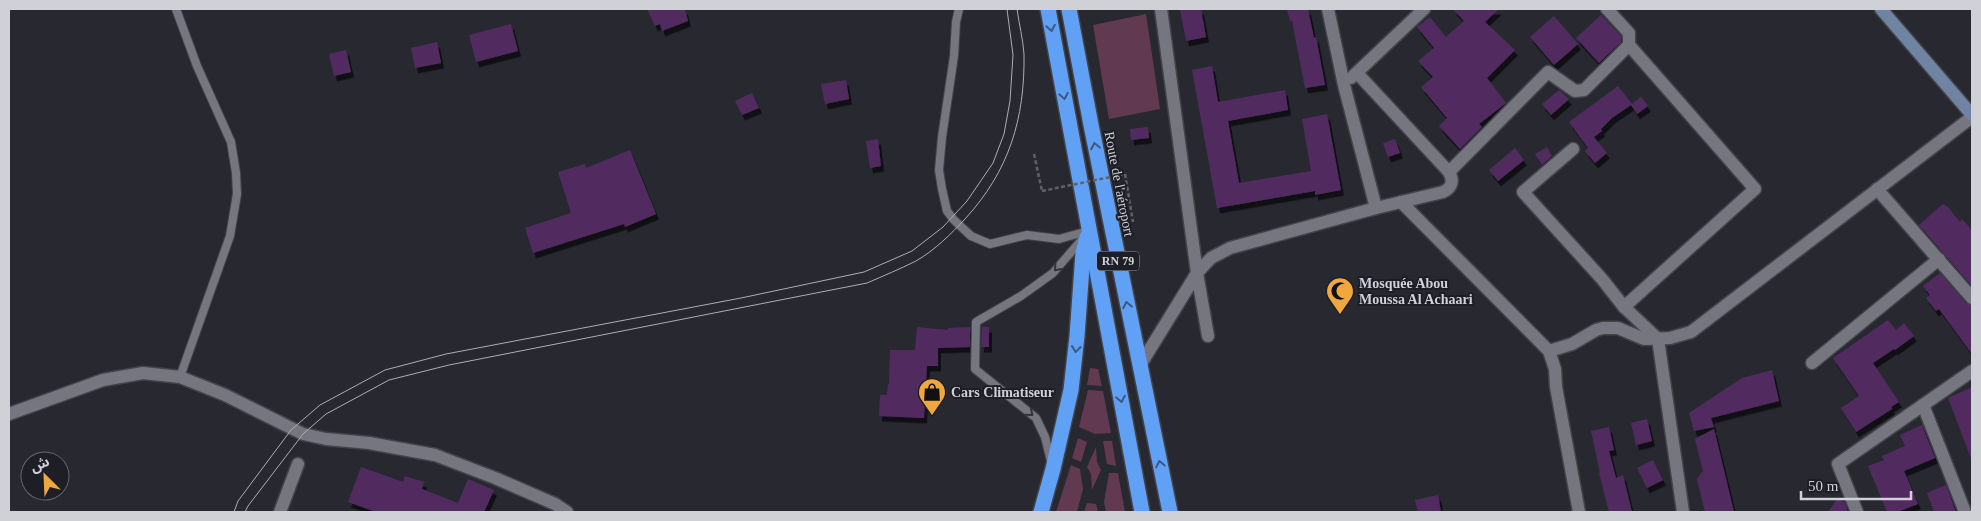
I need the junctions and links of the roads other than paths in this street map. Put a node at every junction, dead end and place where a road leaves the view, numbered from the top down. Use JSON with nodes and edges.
{"nodes":[{"id":1,"x":176,"y":9,"type":"edge"},
{"id":2,"x":959,"y":9,"type":"edge"},
{"id":3,"x":1048,"y":9,"type":"edge"},
{"id":4,"x":1069,"y":9,"type":"edge"},
{"id":5,"x":1161,"y":9,"type":"edge"},
{"id":6,"x":1328,"y":9,"type":"edge"},
{"id":7,"x":1424,"y":9,"type":"edge"},
{"id":8,"x":1607,"y":9,"type":"edge"},
{"id":9,"x":1881,"y":9,"type":"edge"},
{"id":10,"x":1629,"y":45,"type":"junction"},
{"id":11,"x":1357,"y":72,"type":"junction"},
{"id":12,"x":1344,"y":85,"type":"junction"},
{"id":13,"x":1972,"y":116,"type":"edge"},
{"id":14,"x":1573,"y":150,"type":"dead end"},
{"id":15,"x":1450,"y":172,"type":"junction"},
{"id":16,"x":1877,"y":189,"type":"junction"},
{"id":17,"x":1401,"y":202,"type":"junction"},
{"id":18,"x":1376,"y":208,"type":"junction"},
{"id":19,"x":1088,"y":231,"type":"junction"},
{"id":20,"x":1939,"y":258,"type":"junction"},
{"id":21,"x":1197,"y":273,"type":"junction"},
{"id":22,"x":1972,"y":298,"type":"edge"},
{"id":23,"x":1624,"y":307,"type":"junction"},
{"id":24,"x":1208,"y":336,"type":"dead end"},
{"id":25,"x":1658,"y":339,"type":"junction"},
{"id":26,"x":1549,"y":351,"type":"junction"},
{"id":27,"x":1812,"y":363,"type":"dead end"},
{"id":28,"x":1139,"y":367,"type":"junction"},
{"id":29,"x":1972,"y":371,"type":"edge"},
{"id":30,"x":180,"y":377,"type":"junction"},
{"id":31,"x":1923,"y":405,"type":"junction"},
{"id":32,"x":9,"y":414,"type":"edge"},
{"id":33,"x":298,"y":464,"type":"dead end"},
{"id":34,"x":1053,"y":468,"type":"junction"},
{"id":35,"x":280,"y":512,"type":"edge"},
{"id":36,"x":567,"y":512,"type":"edge"},
{"id":37,"x":1041,"y":512,"type":"edge"},
{"id":38,"x":1142,"y":512,"type":"edge"},
{"id":39,"x":1170,"y":512,"type":"edge"},
{"id":40,"x":1580,"y":512,"type":"edge"},
{"id":41,"x":1683,"y":512,"type":"edge"},
{"id":42,"x":1857,"y":512,"type":"edge"},
{"id":43,"x":1965,"y":512,"type":"edge"}],
"edges":[{"from":1,"to":30,"type":"lane"},
{"from":2,"to":19,"type":"lane"},
{"from":3,"to":19,"type":"highway","number":"RN 79","one_way":true},
{"from":28,"to":4,"type":"highway","name":"Route de l'aéroport","number":"RN 79","one_way":true},
{"from":5,"to":21,"type":"street"},
{"from":6,"to":12,"type":"street"},
{"from":7,"to":11,"type":"street"},
{"from":8,"to":10,"type":"street"},
{"from":9,"to":13,"type":"street"},
{"from":10,"to":15,"type":"street"},
{"from":10,"to":23,"type":"street"},
{"from":11,"to":12,"type":"street"},
{"from":11,"to":15,"type":"street"},
{"from":12,"to":18,"type":"street"},
{"from":13,"to":16,"type":"street"},
{"from":14,"to":23,"type":"street"},
{"from":15,"to":17,"type":"street"},
{"from":16,"to":20,"type":"street"},
{"from":16,"to":25,"type":"street"},
{"from":17,"to":18,"type":"street"},
{"from":17,"to":26,"type":"street"},
{"from":18,"to":21,"type":"street"},
{"from":19,"to":34,"type":"highway","one_way":true},
{"from":19,"to":34,"type":"lane","one_way":true},
{"from":19,"to":38,"type":"highway","number":"RN 79","one_way":true},
{"from":20,"to":22,"type":"street"},
{"from":20,"to":27,"type":"street"},
{"from":21,"to":24,"type":"street"},
{"from":21,"to":28,"type":"street"},
{"from":23,"to":25,"type":"street"},
{"from":25,"to":26,"type":"street"},
{"from":25,"to":41,"type":"street"},
{"from":26,"to":40,"type":"street"},
{"from":39,"to":28,"type":"highway","name":"Route de l'aéroport","number":"RN 79","one_way":true},
{"from":29,"to":31,"type":"street"},
{"from":30,"to":32,"type":"street"},
{"from":30,"to":36,"type":"street"},
{"from":31,"to":42,"type":"street"},
{"from":31,"to":43,"type":"street"},
{"from":33,"to":35,"type":"street"},
{"from":34,"to":37,"type":"highway"}]}
